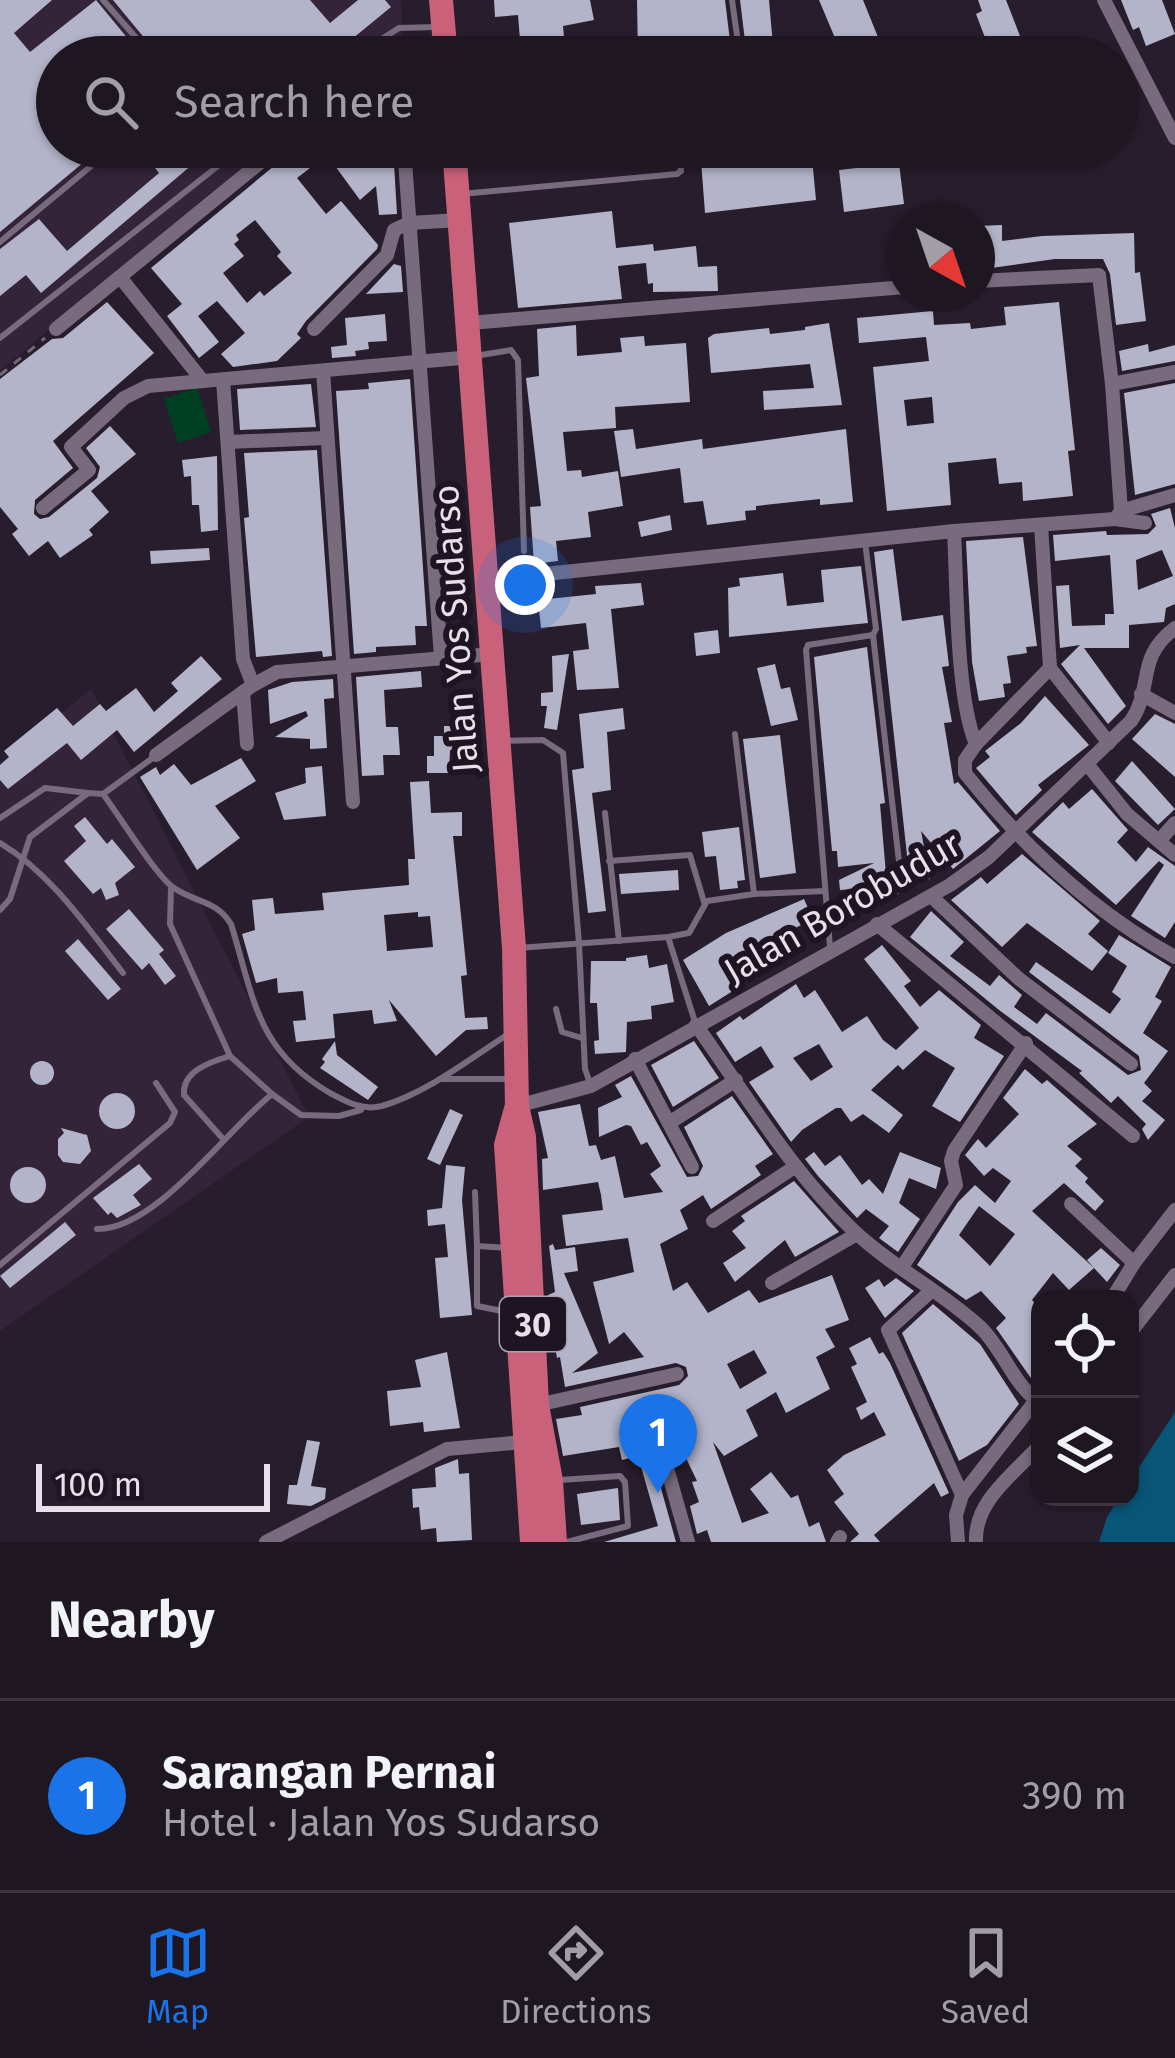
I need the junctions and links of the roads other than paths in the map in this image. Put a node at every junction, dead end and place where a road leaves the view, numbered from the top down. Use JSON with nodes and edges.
{"nodes":[{"id":1,"x":103,"y":0,"type":"edge"},
{"id":2,"x":441,"y":0,"type":"edge"},
{"id":3,"x":732,"y":0,"type":"edge"},
{"id":4,"x":1104,"y":0,"type":"edge"},
{"id":5,"x":135,"y":36,"type":"edge"},
{"id":6,"x":386,"y":36,"type":"edge"},
{"id":7,"x":423,"y":36,"type":"edge"},
{"id":8,"x":444,"y":36,"type":"edge"},
{"id":9,"x":737,"y":36,"type":"edge"},
{"id":10,"x":1123,"y":36,"type":"edge"},
{"id":11,"x":1139,"y":68,"type":"edge"},
{"id":12,"x":1175,"y":138,"type":"edge"},
{"id":13,"x":89,"y":168,"type":"edge"},
{"id":14,"x":215,"y":168,"type":"edge"},
{"id":15,"x":252,"y":168,"type":"edge"},
{"id":16,"x":405,"y":168,"type":"edge"},
{"id":17,"x":456,"y":168,"type":"edge"},
{"id":18,"x":681,"y":168,"type":"edge"},
{"id":19,"x":458,"y":194,"type":"junction"},
{"id":20,"x":460,"y":220,"type":"junction"},
{"id":21,"x":409,"y":224,"type":"junction"},
{"id":22,"x":0,"y":242,"type":"edge"},
{"id":23,"x":120,"y":277,"type":"junction"},
{"id":24,"x":995,"y":280,"type":"edge"},
{"id":25,"x":887,"y":288,"type":"edge"},
{"id":26,"x":469,"y":322,"type":"junction"},
{"id":27,"x":56,"y":329,"type":"road end"},
{"id":28,"x":314,"y":329,"type":"dead end"},
{"id":29,"x":0,"y":338,"type":"edge"},
{"id":30,"x":472,"y":357,"type":"junction"},
{"id":31,"x":417,"y":362,"type":"junction"},
{"id":32,"x":323,"y":371,"type":"junction"},
{"id":33,"x":1175,"y":372,"type":"edge"},
{"id":34,"x":202,"y":380,"type":"junction"},
{"id":35,"x":223,"y":380,"type":"junction"},
{"id":36,"x":1112,"y":384,"type":"junction"},
{"id":37,"x":326,"y":438,"type":"junction"},
{"id":38,"x":228,"y":442,"type":"junction"},
{"id":39,"x":1175,"y":495,"type":"edge"},
{"id":40,"x":43,"y":508,"type":"dead end"},
{"id":41,"x":1118,"y":515,"type":"junction"},
{"id":42,"x":1145,"y":523,"type":"dead end"},
{"id":43,"x":1041,"y":525,"type":"junction"},
{"id":44,"x":954,"y":531,"type":"junction"},
{"id":45,"x":865,"y":542,"type":"junction"},
{"id":46,"x":524,"y":550,"type":"dead end"},
{"id":47,"x":488,"y":580,"type":"junction"},
{"id":48,"x":1175,"y":628,"type":"edge"},
{"id":49,"x":873,"y":635,"type":"junction"},
{"id":50,"x":493,"y":655,"type":"junction"},
{"id":51,"x":441,"y":658,"type":"junction"},
{"id":52,"x":342,"y":664,"type":"junction"},
{"id":53,"x":1050,"y":668,"type":"junction"},
{"id":54,"x":248,"y":688,"type":"junction"},
{"id":55,"x":1141,"y":694,"type":"junction"},
{"id":56,"x":1175,"y":713,"type":"edge"},
{"id":57,"x":735,"y":734,"type":"dead end"},
{"id":58,"x":499,"y":741,"type":"junction"},
{"id":59,"x":1109,"y":743,"type":"junction"},
{"id":60,"x":976,"y":744,"type":"junction"},
{"id":61,"x":247,"y":745,"type":"dead end"},
{"id":62,"x":156,"y":755,"type":"joint"},
{"id":63,"x":1087,"y":764,"type":"junction"},
{"id":64,"x":88,"y":793,"type":"junction"},
{"id":65,"x":103,"y":794,"type":"junction"},
{"id":66,"x":352,"y":802,"type":"dead end"},
{"id":67,"x":605,"y":812,"type":"dead end"},
{"id":68,"x":0,"y":818,"type":"edge"},
{"id":69,"x":1175,"y":823,"type":"edge"},
{"id":70,"x":1016,"y":832,"type":"junction"},
{"id":71,"x":1159,"y":841,"type":"junction"},
{"id":72,"x":0,"y":843,"type":"edge"},
{"id":73,"x":1175,"y":855,"type":"edge"},
{"id":74,"x":23,"y":857,"type":"junction"},
{"id":75,"x":609,"y":861,"type":"junction"},
{"id":76,"x":171,"y":887,"type":"junction"},
{"id":77,"x":826,"y":891,"type":"junction"},
{"id":78,"x":754,"y":894,"type":"junction"},
{"id":79,"x":931,"y":896,"type":"junction"},
{"id":80,"x":704,"y":902,"type":"junction"},
{"id":81,"x":0,"y":910,"type":"edge"},
{"id":82,"x":877,"y":924,"type":"junction"},
{"id":83,"x":829,"y":927,"type":"junction"},
{"id":84,"x":668,"y":937,"type":"junction"},
{"id":85,"x":619,"y":941,"type":"junction"},
{"id":86,"x":579,"y":943,"type":"junction"},
{"id":87,"x":514,"y":948,"type":"junction"},
{"id":88,"x":830,"y":950,"type":"junction"},
{"id":89,"x":1175,"y":957,"type":"edge"},
{"id":90,"x":123,"y":973,"type":"dead end"},
{"id":91,"x":556,"y":1009,"type":"dead end"},
{"id":92,"x":696,"y":1024,"type":"junction"},
{"id":93,"x":517,"y":1028,"type":"junction"},
{"id":94,"x":582,"y":1038,"type":"junction"},
{"id":95,"x":1026,"y":1043,"type":"junction"},
{"id":96,"x":230,"y":1056,"type":"junction"},
{"id":97,"x":635,"y":1060,"type":"junction"},
{"id":98,"x":1131,"y":1064,"type":"dead end"},
{"id":99,"x":437,"y":1079,"type":"junction"},
{"id":100,"x":517,"y":1079,"type":"junction"},
{"id":101,"x":736,"y":1080,"type":"junction"},
{"id":102,"x":156,"y":1083,"type":"dead end"},
{"id":103,"x":590,"y":1086,"type":"junction"},
{"id":104,"x":272,"y":1094,"type":"junction"},
{"id":105,"x":517,"y":1106,"type":"junction"},
{"id":106,"x":364,"y":1109,"type":"junction"},
{"id":107,"x":669,"y":1123,"type":"junction"},
{"id":108,"x":1133,"y":1136,"type":"dead end"},
{"id":109,"x":224,"y":1140,"type":"junction"},
{"id":110,"x":692,"y":1167,"type":"dead end"},
{"id":111,"x":793,"y":1168,"type":"junction"},
{"id":112,"x":475,"y":1192,"type":"dead end"},
{"id":113,"x":1071,"y":1204,"type":"dead end"},
{"id":114,"x":1175,"y":1210,"type":"edge"},
{"id":115,"x":713,"y":1220,"type":"dead end"},
{"id":116,"x":97,"y":1229,"type":"dead end"},
{"id":117,"x":857,"y":1234,"type":"junction"},
{"id":118,"x":477,"y":1246,"type":"junction"},
{"id":119,"x":512,"y":1249,"type":"junction"},
{"id":120,"x":1133,"y":1263,"type":"junction"},
{"id":121,"x":0,"y":1265,"type":"edge"},
{"id":122,"x":902,"y":1267,"type":"junction"},
{"id":123,"x":1175,"y":1275,"type":"edge"},
{"id":124,"x":772,"y":1283,"type":"dead end"},
{"id":125,"x":1117,"y":1290,"type":"edge"},
{"id":126,"x":931,"y":1291,"type":"junction"},
{"id":127,"x":516,"y":1313,"type":"junction"},
{"id":128,"x":1139,"y":1321,"type":"edge"},
{"id":129,"x":677,"y":1374,"type":"dead end"},
{"id":130,"x":1031,"y":1394,"type":"edge"},
{"id":131,"x":537,"y":1405,"type":"junction"},
{"id":132,"x":1031,"y":1407,"type":"edge"},
{"id":133,"x":659,"y":1440,"type":"dead end"},
{"id":134,"x":523,"y":1442,"type":"junction"},
{"id":135,"x":1031,"y":1454,"type":"edge"},
{"id":136,"x":538,"y":1482,"type":"junction"},
{"id":137,"x":962,"y":1495,"type":"junction"},
{"id":138,"x":266,"y":1542,"type":"edge"},
{"id":139,"x":532,"y":1542,"type":"edge"},
{"id":140,"x":555,"y":1542,"type":"edge"},
{"id":141,"x":567,"y":1542,"type":"edge"},
{"id":142,"x":688,"y":1542,"type":"edge"},
{"id":143,"x":958,"y":1542,"type":"edge"},
{"id":144,"x":976,"y":1542,"type":"edge"}],
"edges":[{"from":1,"to":5,"type":"lane"},
{"from":2,"to":8,"type":"highway"},
{"from":3,"to":9,"type":"lane"},
{"from":4,"to":10,"type":"street"},
{"from":6,"to":7,"type":"lane"},
{"from":11,"to":12,"type":"street"},
{"from":13,"to":22,"type":"lane"},
{"from":14,"to":29,"type":"lane"},
{"from":15,"to":23,"type":"street"},
{"from":16,"to":21,"type":"street"},
{"from":17,"to":19,"type":"highway","name":"Jalan Yos Sudarso","number":"30"},
{"from":18,"to":19,"type":"lane"},
{"from":19,"to":20,"type":"highway","name":"Jalan Yos Sudarso","number":"30"},
{"from":20,"to":21,"type":"street"},
{"from":20,"to":26,"type":"highway","name":"Jalan Yos Sudarso","number":"30"},
{"from":21,"to":28,"type":"street"},
{"from":21,"to":31,"type":"street"},
{"from":23,"to":27,"type":"street"},
{"from":23,"to":34,"type":"street"},
{"from":24,"to":36,"type":"street"},
{"from":25,"to":26,"type":"street"},
{"from":26,"to":30,"type":"highway","name":"Jalan Yos Sudarso","number":"30"},
{"from":30,"to":31,"type":"street"},
{"from":30,"to":46,"type":"lane"},
{"from":30,"to":47,"type":"highway","name":"Jalan Yos Sudarso","number":"30"},
{"from":31,"to":32,"type":"street"},
{"from":31,"to":51,"type":"street"},
{"from":32,"to":35,"type":"street"},
{"from":32,"to":37,"type":"street"},
{"from":33,"to":36,"type":"street"},
{"from":34,"to":35,"type":"street"},
{"from":34,"to":40,"type":"street"},
{"from":35,"to":38,"type":"street"},
{"from":36,"to":41,"type":"street"},
{"from":37,"to":38,"type":"street"},
{"from":37,"to":52,"type":"street"},
{"from":38,"to":54,"type":"street"},
{"from":39,"to":41,"type":"street"},
{"from":41,"to":42,"type":"street"},
{"from":41,"to":43,"type":"street"},
{"from":43,"to":44,"type":"street"},
{"from":43,"to":53,"type":"street"},
{"from":44,"to":45,"type":"street"},
{"from":44,"to":60,"type":"street"},
{"from":45,"to":47,"type":"street"},
{"from":45,"to":49,"type":"lane"},
{"from":47,"to":50,"type":"highway","name":"Jalan Yos Sudarso","number":"30"},
{"from":48,"to":55,"type":"street","name":"Jalan Borobudur"},
{"from":49,"to":77,"type":"lane"},
{"from":49,"to":83,"type":"lane"},
{"from":50,"to":51,"type":"street"},
{"from":50,"to":58,"type":"highway","name":"Jalan Yos Sudarso","number":"30"},
{"from":51,"to":52,"type":"street"},
{"from":52,"to":54,"type":"street"},
{"from":52,"to":66,"type":"street"},
{"from":53,"to":59,"type":"street"},
{"from":53,"to":60,"type":"street"},
{"from":54,"to":61,"type":"street"},
{"from":54,"to":62,"type":"street"},
{"from":55,"to":56,"type":"street"},
{"from":55,"to":59,"type":"street","name":"Jalan Borobudur"},
{"from":57,"to":78,"type":"lane"},
{"from":58,"to":86,"type":"lane"},
{"from":58,"to":87,"type":"highway","name":"Jalan Yos Sudarso","number":"30"},
{"from":59,"to":63,"type":"street","name":"Jalan Borobudur"},
{"from":60,"to":70,"type":"street"},
{"from":62,"to":65,"type":"lane"},
{"from":63,"to":70,"type":"street","name":"Jalan Borobudur"},
{"from":63,"to":71,"type":"street"},
{"from":64,"to":65,"type":"lane"},
{"from":64,"to":68,"type":"lane"},
{"from":64,"to":74,"type":"lane"},
{"from":65,"to":76,"type":"lane"},
{"from":67,"to":75,"type":"lane"},
{"from":69,"to":71,"type":"street"},
{"from":70,"to":79,"type":"street","name":"Jalan Borobudur"},
{"from":70,"to":89,"type":"street"},
{"from":71,"to":73,"type":"street"},
{"from":72,"to":74,"type":"lane"},
{"from":74,"to":81,"type":"lane"},
{"from":74,"to":90,"type":"lane"},
{"from":75,"to":80,"type":"lane"},
{"from":75,"to":85,"type":"lane"},
{"from":76,"to":96,"type":"lane"},
{"from":76,"to":106,"type":"lane"},
{"from":77,"to":78,"type":"lane"},
{"from":77,"to":83,"type":"lane"},
{"from":78,"to":80,"type":"lane"},
{"from":79,"to":82,"type":"street","name":"Jalan Borobudur"},
{"from":79,"to":98,"type":"street"},
{"from":80,"to":84,"type":"lane"},
{"from":82,"to":88,"type":"street","name":"Jalan Borobudur"},
{"from":82,"to":95,"type":"street"},
{"from":83,"to":88,"type":"lane"},
{"from":84,"to":85,"type":"lane"},
{"from":84,"to":92,"type":"lane"},
{"from":85,"to":86,"type":"lane"},
{"from":86,"to":87,"type":"lane"},
{"from":86,"to":94,"type":"lane"},
{"from":87,"to":93,"type":"highway","name":"Jalan Yos Sudarso","number":"30"},
{"from":88,"to":92,"type":"street","name":"Jalan Borobudur"},
{"from":91,"to":94,"type":"lane"},
{"from":92,"to":97,"type":"street","name":"Jalan Borobudur"},
{"from":92,"to":101,"type":"street"},
{"from":93,"to":99,"type":"lane"},
{"from":93,"to":100,"type":"highway","name":"Jalan Yos Sudarso","number":"30"},
{"from":94,"to":103,"type":"lane"},
{"from":95,"to":108,"type":"street"},
{"from":95,"to":122,"type":"street"},
{"from":96,"to":104,"type":"lane"},
{"from":96,"to":109,"type":"lane"},
{"from":97,"to":103,"type":"street","name":"Jalan Borobudur"},
{"from":97,"to":107,"type":"street"},
{"from":99,"to":100,"type":"lane"},
{"from":99,"to":106,"type":"lane"},
{"from":100,"to":105,"type":"highway","name":"Jalan Yos Sudarso","number":"30"},
{"from":101,"to":107,"type":"street"},
{"from":101,"to":111,"type":"street"},
{"from":102,"to":121,"type":"lane"},
{"from":103,"to":105,"type":"street","name":"Jalan Borobudur"},
{"from":104,"to":106,"type":"lane"},
{"from":104,"to":109,"type":"lane"},
{"from":105,"to":119,"type":"highway","name":"Jalan Yos Sudarso","number":"30"},
{"from":105,"to":131,"type":"highway","name":"Jalan Yos Sudarso","number":"30"},
{"from":107,"to":110,"type":"street"},
{"from":109,"to":116,"type":"lane"},
{"from":111,"to":115,"type":"street"},
{"from":111,"to":117,"type":"street"},
{"from":112,"to":118,"type":"lane"},
{"from":113,"to":120,"type":"street"},
{"from":114,"to":120,"type":"street"},
{"from":117,"to":122,"type":"street"},
{"from":117,"to":124,"type":"street"},
{"from":118,"to":119,"type":"lane"},
{"from":118,"to":127,"type":"lane"},
{"from":119,"to":127,"type":"highway","name":"Jalan Yos Sudarso","number":"30"},
{"from":120,"to":125,"type":"street"},
{"from":122,"to":126,"type":"street"},
{"from":123,"to":128,"type":"street"},
{"from":126,"to":130,"type":"street"},
{"from":126,"to":137,"type":"street"},
{"from":127,"to":134,"type":"highway","name":"Jalan Yos Sudarso","number":"30"},
{"from":129,"to":131,"type":"street"},
{"from":131,"to":136,"type":"highway","name":"Jalan Yos Sudarso","number":"30"},
{"from":132,"to":137,"type":"street"},
{"from":133,"to":142,"type":"street"},
{"from":134,"to":136,"type":"highway","name":"Jalan Yos Sudarso","number":"30"},
{"from":134,"to":138,"type":"street"},
{"from":135,"to":144,"type":"street"},
{"from":136,"to":139,"type":"highway","name":"Jalan Yos Sudarso","number":"30"},
{"from":136,"to":140,"type":"highway","name":"Jalan Yos Sudarso","number":"30"},
{"from":136,"to":141,"type":"lane"},
{"from":137,"to":143,"type":"street"}]}
